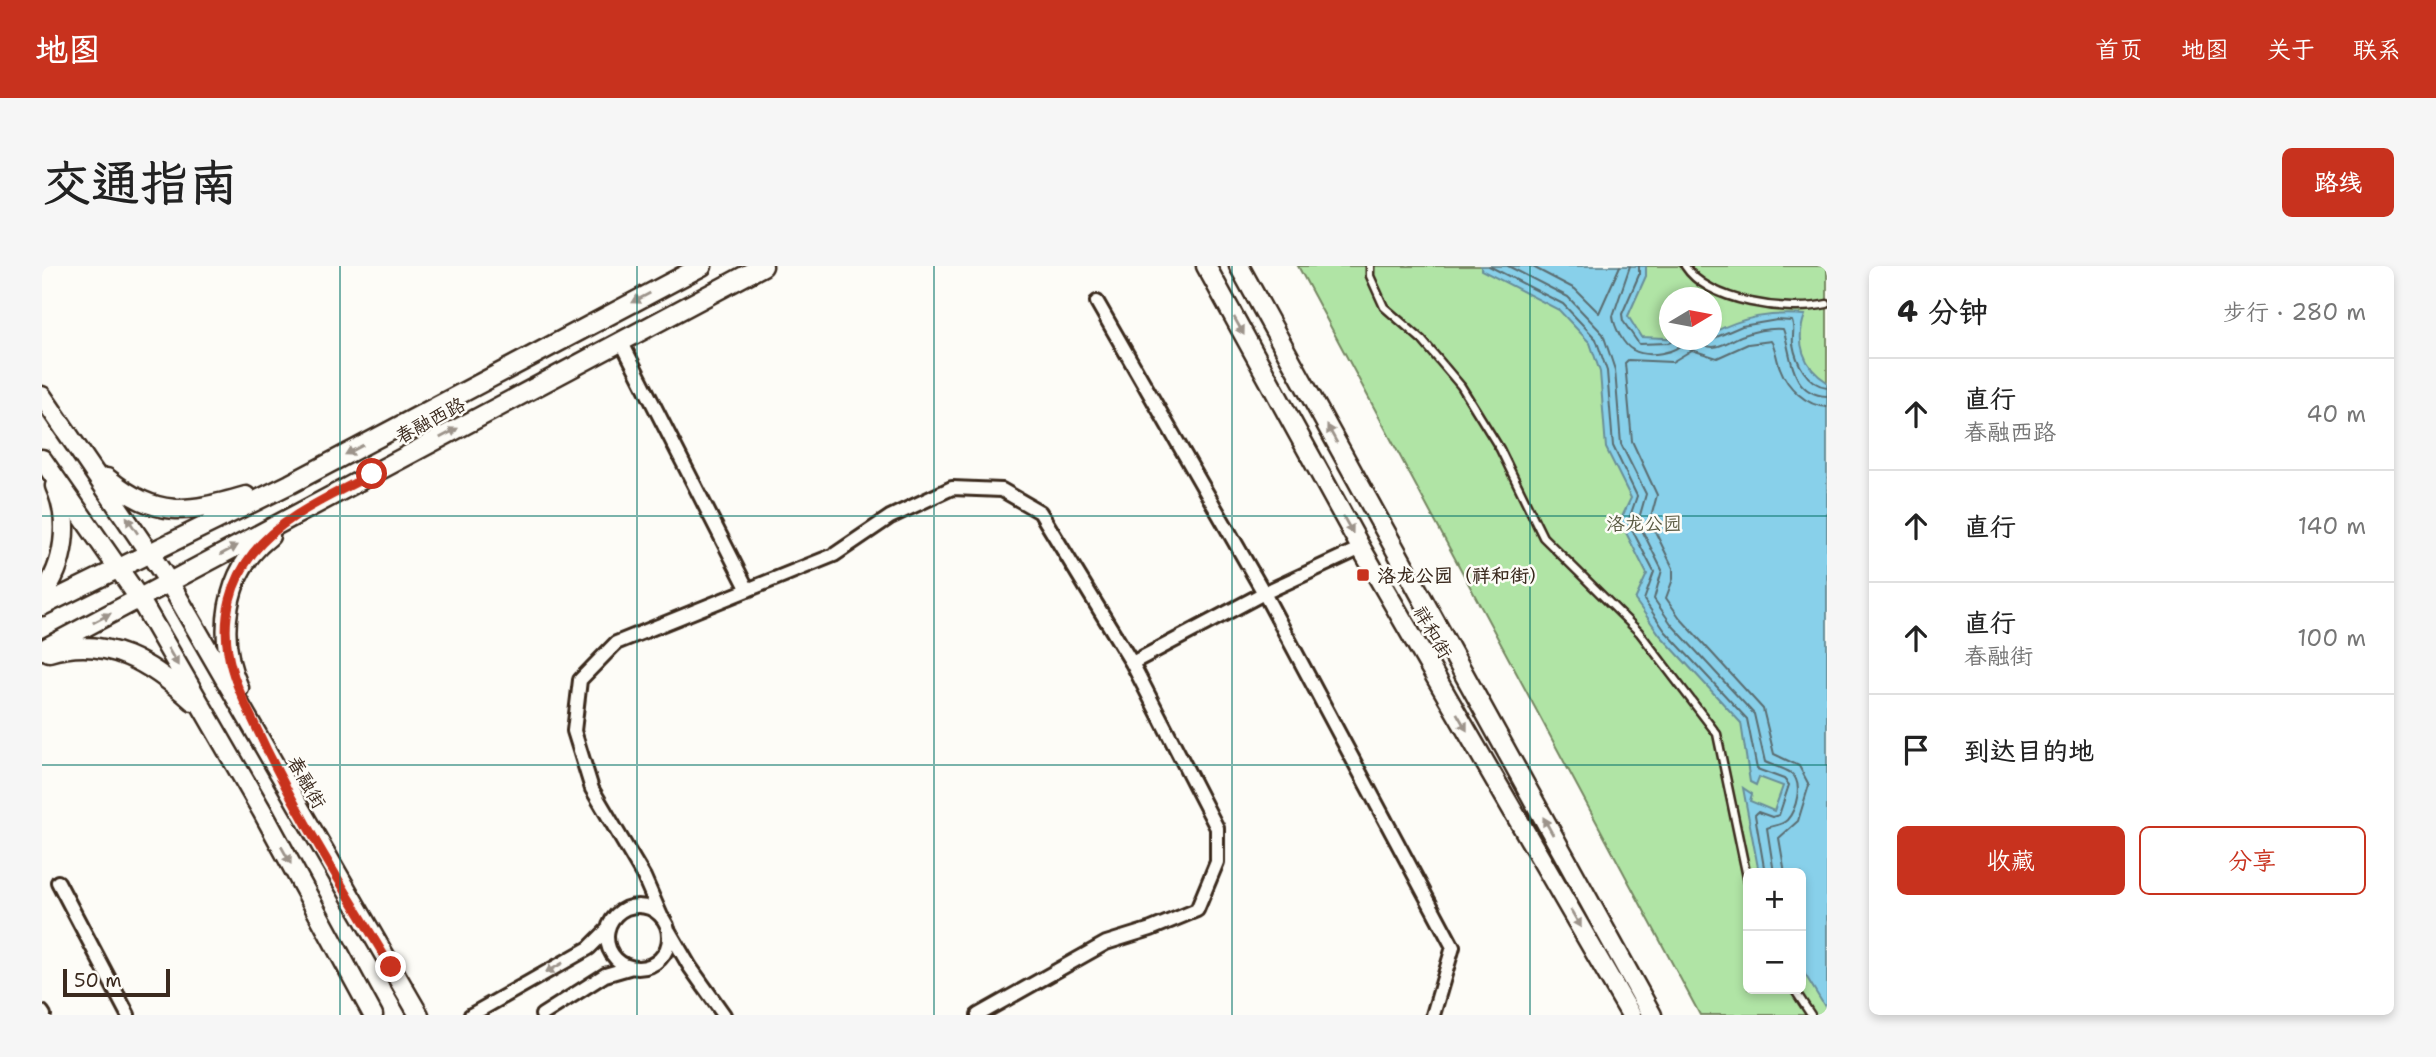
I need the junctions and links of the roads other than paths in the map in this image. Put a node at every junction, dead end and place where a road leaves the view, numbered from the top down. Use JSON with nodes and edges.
{"nodes":[{"id":1,"x":702,"y":266,"type":"edge"},
{"id":2,"x":763,"y":266,"type":"edge"},
{"id":3,"x":1206,"y":266,"type":"edge"},
{"id":4,"x":1239,"y":266,"type":"edge"},
{"id":5,"x":1370,"y":266,"type":"edge"},
{"id":6,"x":1685,"y":266,"type":"edge"},
{"id":7,"x":1097,"y":302,"type":"dead end"},
{"id":8,"x":1825,"y":307,"type":"edge"},
{"id":9,"x":621,"y":341,"type":"junction"},
{"id":10,"x":42,"y":396,"type":"edge"},
{"id":11,"x":42,"y":461,"type":"edge"},
{"id":12,"x":90,"y":464,"type":"junction"},
{"id":13,"x":290,"y":484,"type":"junction"},
{"id":14,"x":303,"y":511,"type":"junction"},
{"id":15,"x":1361,"y":548,"type":"junction"},
{"id":16,"x":150,"y":552,"type":"junction"},
{"id":17,"x":120,"y":568,"type":"junction"},
{"id":18,"x":169,"y":582,"type":"junction"},
{"id":19,"x":748,"y":590,"type":"junction"},
{"id":20,"x":1264,"y":593,"type":"junction"},
{"id":21,"x":42,"y":595,"type":"edge"},
{"id":22,"x":139,"y":598,"type":"junction"},
{"id":23,"x":42,"y":606,"type":"edge"},
{"id":24,"x":42,"y":652,"type":"edge"},
{"id":25,"x":1132,"y":663,"type":"junction"},
{"id":26,"x":206,"y":713,"type":"junction"},
{"id":27,"x":278,"y":775,"type":"junction"},
{"id":28,"x":1745,"y":868,"type":"edge"},
{"id":29,"x":644,"y":877,"type":"junction"},
{"id":30,"x":58,"y":882,"type":"dead end"},
{"id":31,"x":631,"y":907,"type":"junction"},
{"id":32,"x":661,"y":916,"type":"junction"},
{"id":33,"x":608,"y":929,"type":"junction"},
{"id":34,"x":669,"y":930,"type":"junction"},
{"id":35,"x":660,"y":960,"type":"junction"},
{"id":36,"x":690,"y":967,"type":"junction"},
{"id":37,"x":629,"y":968,"type":"junction"},
{"id":38,"x":1797,"y":994,"type":"edge"},
{"id":39,"x":996,"y":1010,"type":"edge"},
{"id":40,"x":557,"y":1011,"type":"edge"},
{"id":41,"x":128,"y":1015,"type":"edge"},
{"id":42,"x":373,"y":1015,"type":"edge"},
{"id":43,"x":419,"y":1015,"type":"edge"},
{"id":44,"x":471,"y":1015,"type":"edge"},
{"id":45,"x":542,"y":1015,"type":"edge"},
{"id":46,"x":724,"y":1015,"type":"edge"},
{"id":47,"x":978,"y":1015,"type":"edge"},
{"id":48,"x":1433,"y":1015,"type":"edge"},
{"id":49,"x":1631,"y":1015,"type":"edge"},
{"id":50,"x":1652,"y":1015,"type":"edge"},
{"id":51,"x":1811,"y":1015,"type":"edge"}],
"edges":[{"from":1,"to":13,"type":"main road","name":"春融西路","one_way":true},
{"from":2,"to":9,"type":"main road","name":"春融西路"},
{"from":3,"to":15,"type":"main road","name":"祥和街","one_way":true},
{"from":50,"to":4,"type":"main road","name":"祥和街","one_way":true},
{"from":5,"to":28,"type":"lane"},
{"from":6,"to":8,"type":"lane"},
{"from":7,"to":20,"type":"street"},
{"from":14,"to":9,"type":"main road","name":"春融西路","one_way":true},
{"from":9,"to":19,"type":"street"},
{"from":10,"to":12,"type":"main road","name":"春融街"},
{"from":11,"to":17,"type":"main road"},
{"from":11,"to":21,"type":"main road"},
{"from":12,"to":13,"type":"main road"},
{"from":16,"to":12,"type":"main road","name":"春融街","one_way":true},
{"from":13,"to":16,"type":"main road","name":"春融西路"},
{"from":18,"to":14,"type":"main road","name":"春融西路","one_way":true},
{"from":14,"to":27,"type":"main road"},
{"from":15,"to":20,"type":"street"},
{"from":15,"to":49,"type":"main road","name":"祥和街","one_way":true},
{"from":16,"to":17,"type":"main road","name":"春融西路"},
{"from":16,"to":18,"type":"main road","name":"春融街"},
{"from":17,"to":22,"type":"main road"},
{"from":17,"to":23,"type":"main road","name":"春融西路"},
{"from":18,"to":22,"type":"main road","name":"春融西路"},
{"from":18,"to":27,"type":"main road","name":"春融街"},
{"from":19,"to":25,"type":"street"},
{"from":19,"to":29,"type":"street"},
{"from":20,"to":25,"type":"street"},
{"from":20,"to":48,"type":"street"},
{"from":24,"to":22,"type":"main road","name":"春融西路","one_way":true},
{"from":22,"to":26,"type":"main road","one_way":true},
{"from":24,"to":26,"type":"main road"},
{"from":25,"to":39,"type":"street"},
{"from":26,"to":42,"type":"main road","one_way":true},
{"from":27,"to":43,"type":"main road","name":"春融街"},
{"from":29,"to":31,"type":"street"},
{"from":29,"to":32,"type":"street"},
{"from":30,"to":41,"type":"street"},
{"from":31,"to":32,"type":"street"},
{"from":31,"to":33,"type":"street"},
{"from":32,"to":34,"type":"street"},
{"from":33,"to":37,"type":"street"},
{"from":33,"to":44,"type":"street","one_way":true},
{"from":34,"to":35,"type":"street"},
{"from":34,"to":36,"type":"street"},
{"from":35,"to":36,"type":"street"},
{"from":35,"to":37,"type":"street"},
{"from":36,"to":46,"type":"street"},
{"from":37,"to":40,"type":"street"},
{"from":38,"to":51,"type":"lane"},
{"from":39,"to":47,"type":"street"},
{"from":40,"to":45,"type":"street"}]}
